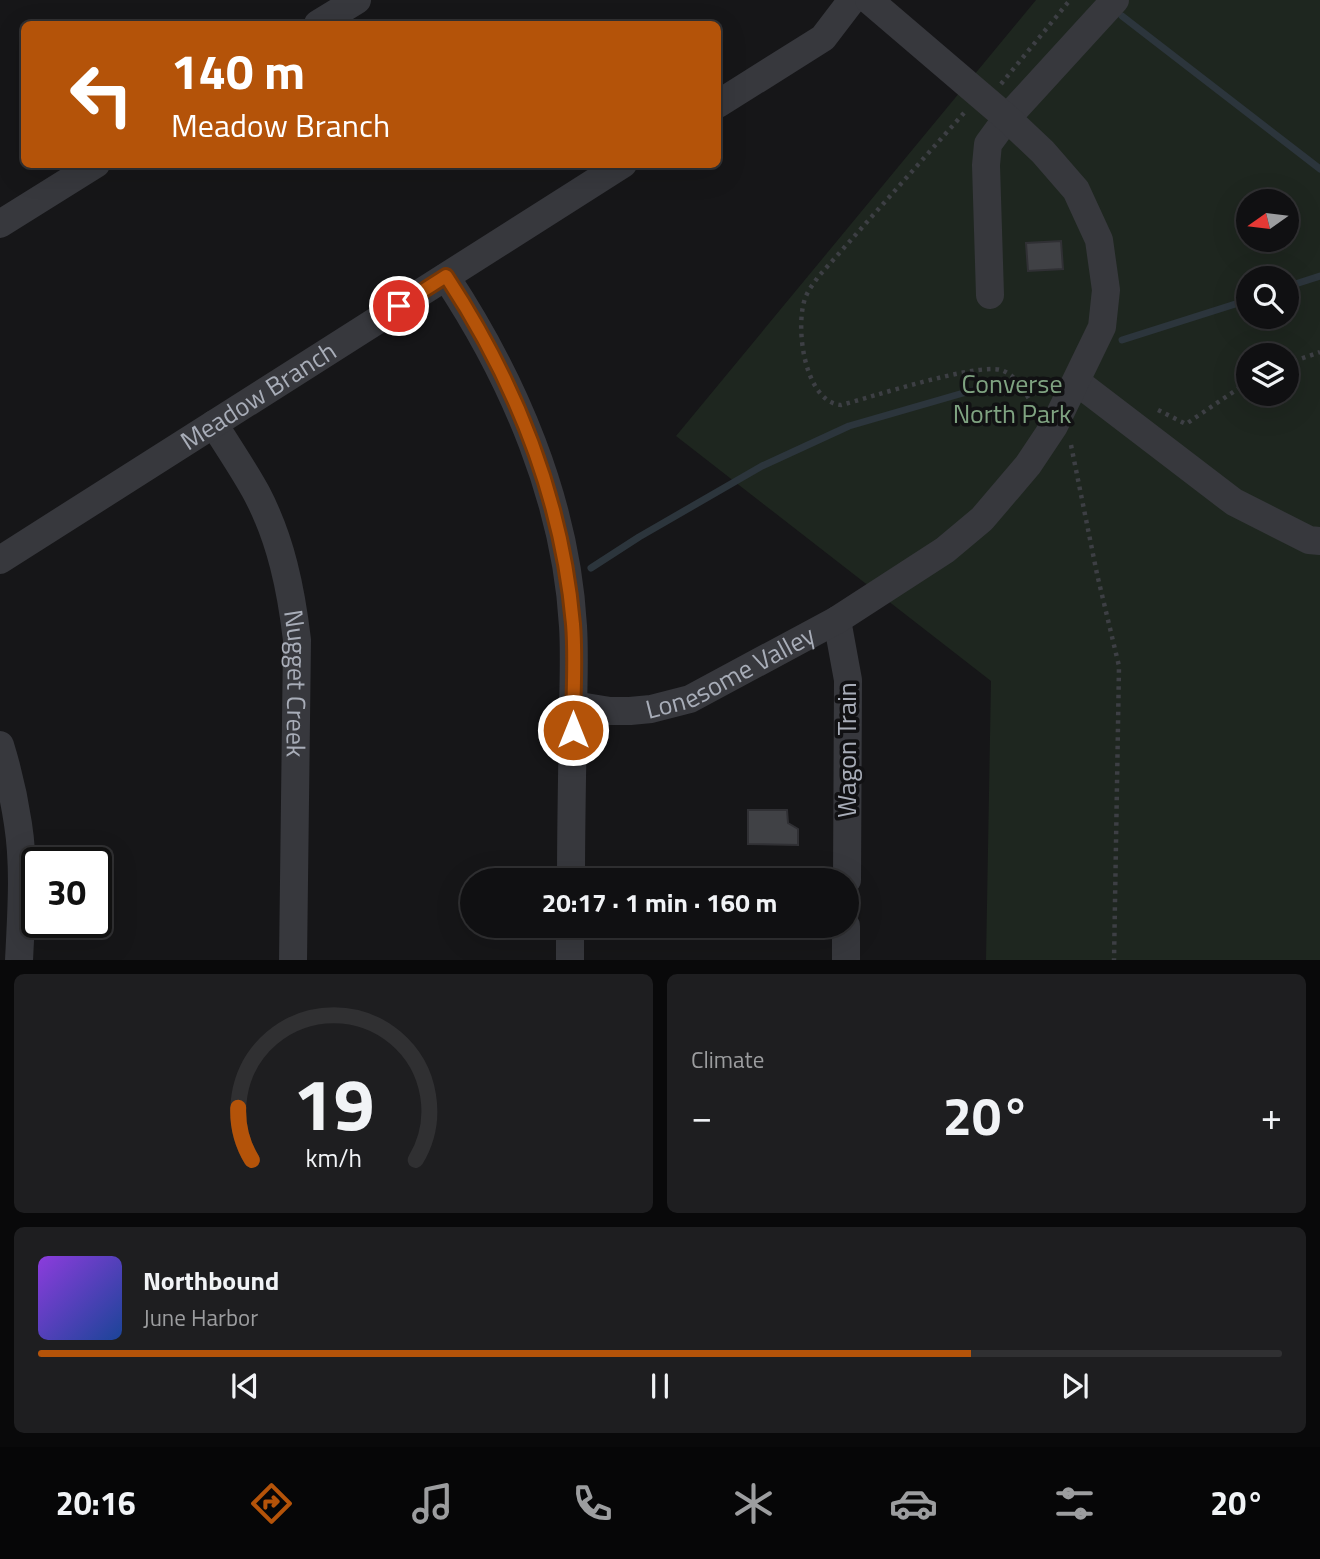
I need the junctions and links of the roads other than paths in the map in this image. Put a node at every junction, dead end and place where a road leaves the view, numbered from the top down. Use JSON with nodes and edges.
{"nodes":[{"id":1,"x":356,"y":0,"type":"edge"},
{"id":2,"x":852,"y":0,"type":"edge"},
{"id":3,"x":869,"y":0,"type":"edge"},
{"id":4,"x":1115,"y":0,"type":"edge"},
{"id":5,"x":323,"y":21,"type":"edge"},
{"id":6,"x":721,"y":102,"type":"edge"},
{"id":7,"x":1007,"y":118,"type":"junction"},
{"id":8,"x":90,"y":168,"type":"edge"},
{"id":9,"x":617,"y":168,"type":"edge"},
{"id":10,"x":0,"y":224,"type":"edge"},
{"id":11,"x":446,"y":276,"type":"junction"},
{"id":12,"x":990,"y":295,"type":"dead end"},
{"id":13,"x":1077,"y":382,"type":"junction"},
{"id":14,"x":214,"y":424,"type":"junction"},
{"id":15,"x":1320,"y":541,"type":"edge"},
{"id":16,"x":0,"y":560,"type":"edge"},
{"id":17,"x":837,"y":620,"type":"junction"},
{"id":18,"x":573,"y":705,"type":"junction"},
{"id":19,"x":0,"y":745,"type":"edge"},
{"id":20,"x":571,"y":868,"type":"edge"},
{"id":21,"x":847,"y":868,"type":"edge"},
{"id":22,"x":570,"y":938,"type":"edge"},
{"id":23,"x":846,"y":938,"type":"edge"},
{"id":24,"x":19,"y":960,"type":"edge"},
{"id":25,"x":293,"y":960,"type":"edge"},
{"id":26,"x":570,"y":960,"type":"edge"},
{"id":27,"x":846,"y":960,"type":"edge"}],
"edges":[{"from":1,"to":5,"type":"street"},
{"from":2,"to":6,"type":"street"},
{"from":3,"to":7,"type":"street","name":"Lonesome Valley"},
{"from":4,"to":7,"type":"street"},
{"from":7,"to":12,"type":"street"},
{"from":7,"to":13,"type":"street","name":"Lonesome Valley"},
{"from":8,"to":10,"type":"street"},
{"from":9,"to":11,"type":"street","name":"Meadow Branch"},
{"from":11,"to":14,"type":"street","name":"Meadow Branch"},
{"from":11,"to":18,"type":"street"},
{"from":13,"to":15,"type":"street"},
{"from":13,"to":17,"type":"street","name":"Lonesome Valley"},
{"from":14,"to":16,"type":"street","name":"Meadow Branch"},
{"from":14,"to":25,"type":"street","name":"Nugget Creek"},
{"from":17,"to":18,"type":"street","name":"Lonesome Valley"},
{"from":17,"to":21,"type":"street","name":"Wagon Train"},
{"from":18,"to":20,"type":"street"},
{"from":19,"to":24,"type":"street"},
{"from":22,"to":26,"type":"street"},
{"from":23,"to":27,"type":"street"}]}
